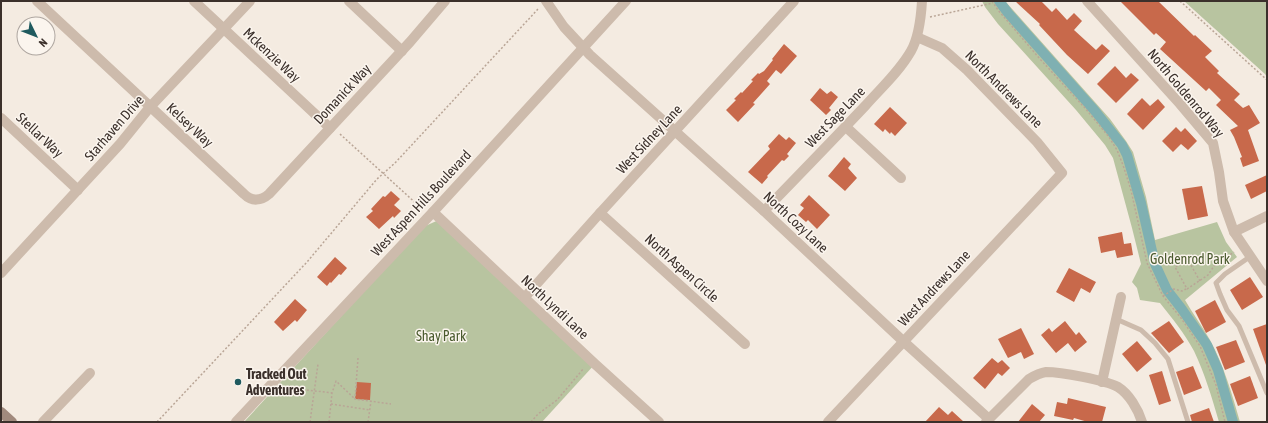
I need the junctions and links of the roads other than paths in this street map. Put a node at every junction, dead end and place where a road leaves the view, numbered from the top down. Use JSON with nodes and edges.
{"nodes":[{"id":1,"x":37,"y":1,"type":"edge"},
{"id":2,"x":194,"y":1,"type":"edge"},
{"id":3,"x":250,"y":1,"type":"edge"},
{"id":4,"x":349,"y":1,"type":"edge"},
{"id":5,"x":445,"y":1,"type":"edge"},
{"id":6,"x":626,"y":1,"type":"edge"},
{"id":7,"x":794,"y":1,"type":"edge"},
{"id":8,"x":922,"y":1,"type":"edge"},
{"id":9,"x":1087,"y":1,"type":"edge"},
{"id":10,"x":544,"y":3,"type":"edge"},
{"id":11,"x":224,"y":29,"type":"junction"},
{"id":12,"x":917,"y":37,"type":"junction"},
{"id":13,"x":583,"y":48,"type":"junction"},
{"id":14,"x":402,"y":51,"type":"junction"},
{"id":15,"x":150,"y":107,"type":"junction"},
{"id":16,"x":1,"y":118,"type":"edge"},
{"id":17,"x":846,"y":127,"type":"junction"},
{"id":18,"x":330,"y":128,"type":"junction"},
{"id":19,"x":676,"y":131,"type":"junction"},
{"id":20,"x":1062,"y":173,"type":"joint"},
{"id":21,"x":900,"y":178,"type":"dead end"},
{"id":22,"x":78,"y":190,"type":"junction"},
{"id":23,"x":255,"y":200,"type":"joint"},
{"id":24,"x":764,"y":211,"type":"junction"},
{"id":25,"x":433,"y":212,"type":"junction"},
{"id":26,"x":600,"y":213,"type":"junction"},
{"id":27,"x":1267,"y":216,"type":"edge"},
{"id":28,"x":1234,"y":232,"type":"junction"},
{"id":29,"x":1251,"y":256,"type":"junction"},
{"id":30,"x":1,"y":273,"type":"edge"},
{"id":31,"x":1267,"y":281,"type":"edge"},
{"id":32,"x":525,"y":297,"type":"junction"},
{"id":33,"x":1121,"y":297,"type":"dead end"},
{"id":34,"x":1116,"y":319,"type":"junction"},
{"id":35,"x":903,"y":341,"type":"junction"},
{"id":36,"x":745,"y":344,"type":"dead end"},
{"id":37,"x":90,"y":373,"type":"dead end"},
{"id":38,"x":1102,"y":382,"type":"junction"},
{"id":39,"x":1267,"y":393,"type":"edge"},
{"id":40,"x":1,"y":412,"type":"edge"},
{"id":41,"x":987,"y":420,"type":"edge"},
{"id":42,"x":12,"y":422,"type":"edge"},
{"id":43,"x":44,"y":422,"type":"edge"},
{"id":44,"x":236,"y":422,"type":"edge"},
{"id":45,"x":659,"y":422,"type":"edge"},
{"id":46,"x":828,"y":422,"type":"edge"},
{"id":47,"x":1142,"y":422,"type":"edge"},
{"id":48,"x":1188,"y":422,"type":"edge"}],
"edges":[{"from":1,"to":15,"type":"street","name":"Kelsey Way"},
{"from":2,"to":11,"type":"street","name":"Mckenzie Way"},
{"from":3,"to":11,"type":"street","name":"Starhaven Drive"},
{"from":4,"to":14,"type":"street"},
{"from":5,"to":14,"type":"street","name":"Domanick Way"},
{"from":6,"to":13,"type":"street","name":"West Aspen Hills Boulevard"},
{"from":7,"to":19,"type":"street","name":"West Sidney Lane"},
{"from":8,"to":12,"type":"street","name":"West Sage Lane"},
{"from":9,"to":28,"type":"street","name":"North Goldenrod Way"},
{"from":10,"to":13,"type":"street","name":"North Cozy Lane"},
{"from":11,"to":15,"type":"street","name":"Starhaven Drive"},
{"from":11,"to":18,"type":"street","name":"Mckenzie Way"},
{"from":12,"to":17,"type":"street","name":"West Sage Lane"},
{"from":12,"to":20,"type":"street","name":"North Andrews Lane"},
{"from":13,"to":19,"type":"street","name":"North Cozy Lane"},
{"from":13,"to":25,"type":"street","name":"West Aspen Hills Boulevard"},
{"from":14,"to":18,"type":"street","name":"Domanick Way"},
{"from":15,"to":22,"type":"street","name":"Starhaven Drive"},
{"from":15,"to":23,"type":"street","name":"Kelsey Way"},
{"from":16,"to":22,"type":"street","name":"Stellar Way"},
{"from":17,"to":21,"type":"street"},
{"from":17,"to":24,"type":"street","name":"West Sage Lane"},
{"from":18,"to":23,"type":"street","name":"Domanick Way"},
{"from":19,"to":24,"type":"street","name":"North Cozy Lane"},
{"from":19,"to":26,"type":"street","name":"West Sidney Lane"},
{"from":20,"to":35,"type":"street","name":"West Andrews Lane"},
{"from":22,"to":30,"type":"street","name":"Starhaven Drive"},
{"from":24,"to":35,"type":"street","name":"North Cozy Lane"},
{"from":25,"to":32,"type":"street","name":"North Lyndi Lane"},
{"from":25,"to":44,"type":"street","name":"West Aspen Hills Boulevard"},
{"from":26,"to":32,"type":"street","name":"West Sidney Lane"},
{"from":26,"to":36,"type":"street","name":"North Aspen Circle"},
{"from":27,"to":28,"type":"street"},
{"from":28,"to":29,"type":"street","name":"North Goldenrod Way"},
{"from":29,"to":31,"type":"street","name":"North Goldenrod Way"},
{"from":29,"to":39,"type":"lane"},
{"from":32,"to":45,"type":"street","name":"North Lyndi Lane"},
{"from":33,"to":34,"type":"street"},
{"from":34,"to":38,"type":"street"},
{"from":34,"to":48,"type":"lane"},
{"from":35,"to":41,"type":"street","name":"North Cozy Lane"},
{"from":35,"to":46,"type":"street","name":"West Andrews Lane"},
{"from":37,"to":43,"type":"street"},
{"from":38,"to":41,"type":"street"},
{"from":38,"to":47,"type":"street"},
{"from":40,"to":42,"type":"street"}]}
